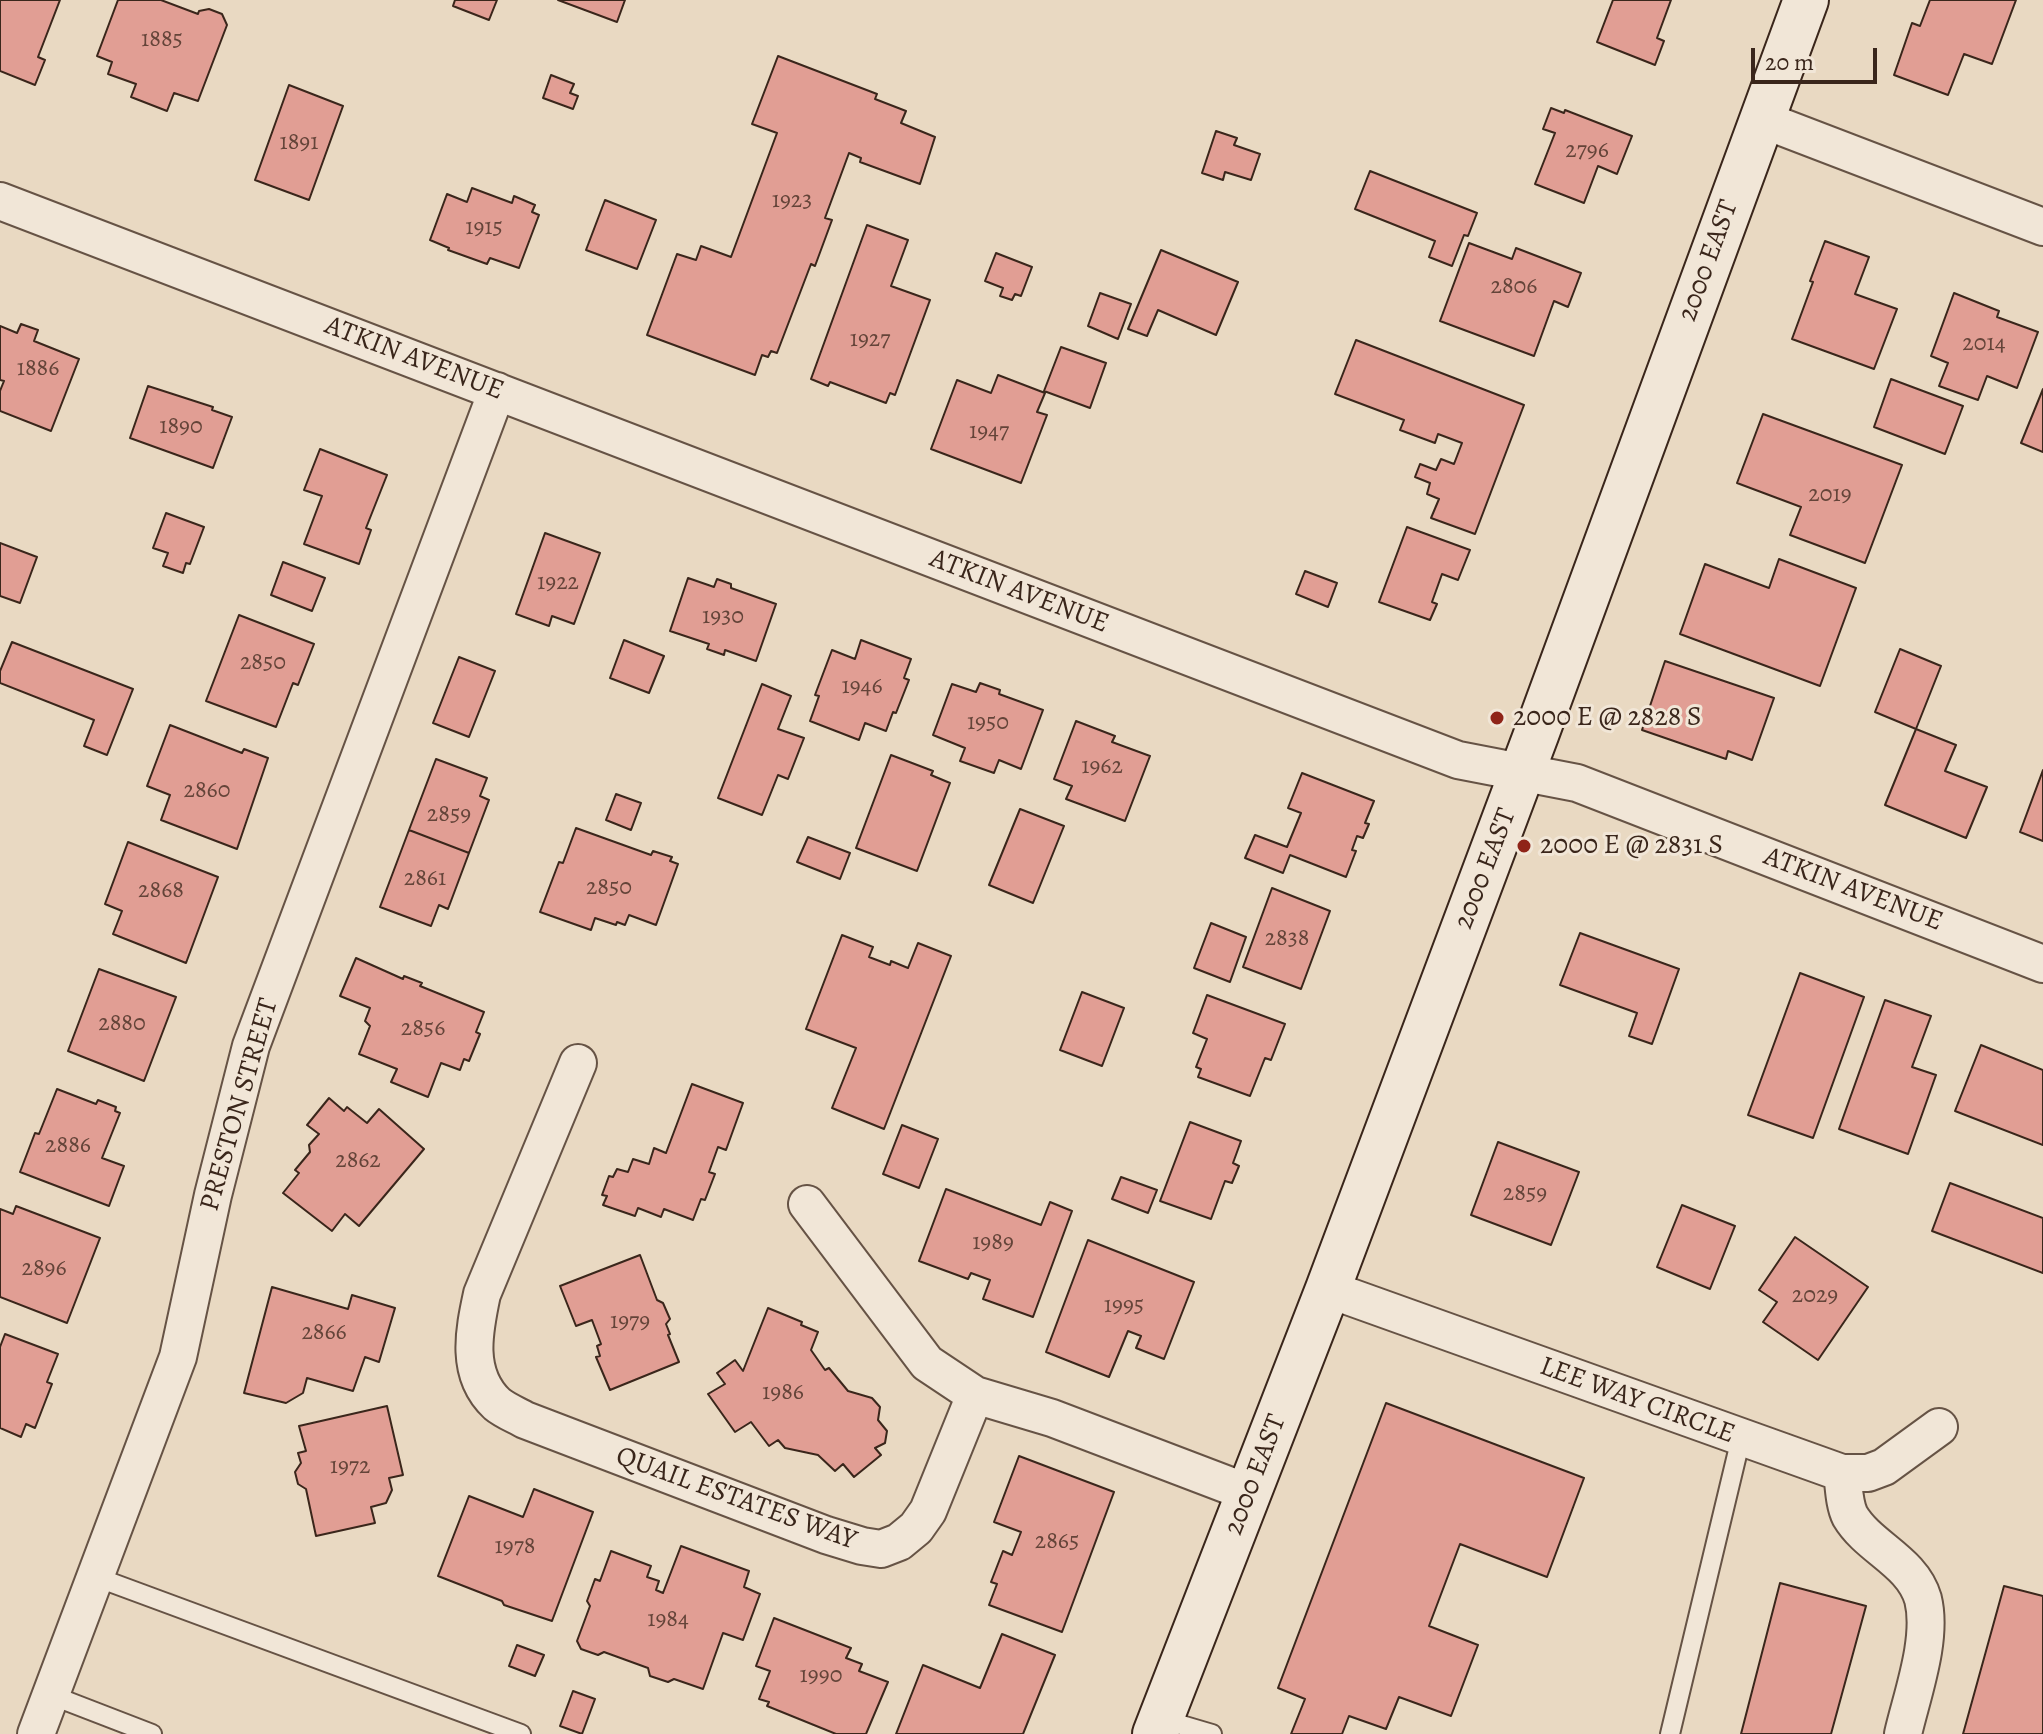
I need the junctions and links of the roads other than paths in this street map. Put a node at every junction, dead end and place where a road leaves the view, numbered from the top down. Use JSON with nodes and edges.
{"nodes":[{"id":1,"x":1806,"y":0,"type":"edge"},
{"id":2,"x":1761,"y":119,"type":"junction"},
{"id":3,"x":0,"y":201,"type":"edge"},
{"id":4,"x":2043,"y":227,"type":"edge"},
{"id":5,"x":497,"y":391,"type":"junction"},
{"id":6,"x":1522,"y":772,"type":"junction"},
{"id":7,"x":2043,"y":964,"type":"edge"},
{"id":8,"x":578,"y":1063,"type":"dead end"},
{"id":9,"x":807,"y":1204,"type":"dead end"},
{"id":10,"x":1328,"y":1289,"type":"junction"},
{"id":11,"x":975,"y":1395,"type":"junction"},
{"id":12,"x":1939,"y":1427,"type":"dead end"},
{"id":13,"x":1741,"y":1438,"type":"junction"},
{"id":14,"x":1842,"y":1473,"type":"junction"},
{"id":15,"x":1249,"y":1493,"type":"junction"},
{"id":16,"x":96,"y":1577,"type":"junction"},
{"id":17,"x":51,"y":1695,"type":"junction"},
{"id":18,"x":1158,"y":1726,"type":"edge"},
{"id":19,"x":36,"y":1734,"type":"edge"},
{"id":20,"x":152,"y":1734,"type":"edge"},
{"id":21,"x":521,"y":1734,"type":"edge"},
{"id":22,"x":1212,"y":1734,"type":"edge"},
{"id":23,"x":1670,"y":1734,"type":"edge"},
{"id":24,"x":1903,"y":1734,"type":"edge"}],
"edges":[{"from":1,"to":2,"type":"street","name":"2000 EAST"},
{"from":2,"to":4,"type":"street"},
{"from":2,"to":6,"type":"street","name":"2000 EAST"},
{"from":3,"to":5,"type":"street","name":"ATKIN AVENUE"},
{"from":5,"to":6,"type":"street","name":"ATKIN AVENUE"},
{"from":5,"to":16,"type":"street","name":"PRESTON STREET"},
{"from":6,"to":7,"type":"street","name":"ATKIN AVENUE"},
{"from":6,"to":10,"type":"street","name":"2000 EAST"},
{"from":8,"to":11,"type":"street","name":"QUAIL ESTATES WAY"},
{"from":9,"to":11,"type":"street"},
{"from":10,"to":13,"type":"street","name":"LEE WAY CIRCLE"},
{"from":10,"to":15,"type":"street","name":"2000 EAST"},
{"from":11,"to":15,"type":"street"},
{"from":12,"to":14,"type":"street","name":"LEE WAY CIRCLE"},
{"from":13,"to":14,"type":"street","name":"LEE WAY CIRCLE"},
{"from":13,"to":23,"type":"lane"},
{"from":14,"to":24,"type":"street"},
{"from":15,"to":18,"type":"street","name":"2000 EAST"},
{"from":16,"to":17,"type":"street","name":"PRESTON STREET"},
{"from":16,"to":21,"type":"lane"},
{"from":17,"to":19,"type":"street","name":"PRESTON STREET"},
{"from":17,"to":20,"type":"lane"},
{"from":18,"to":22,"type":"lane"}]}
